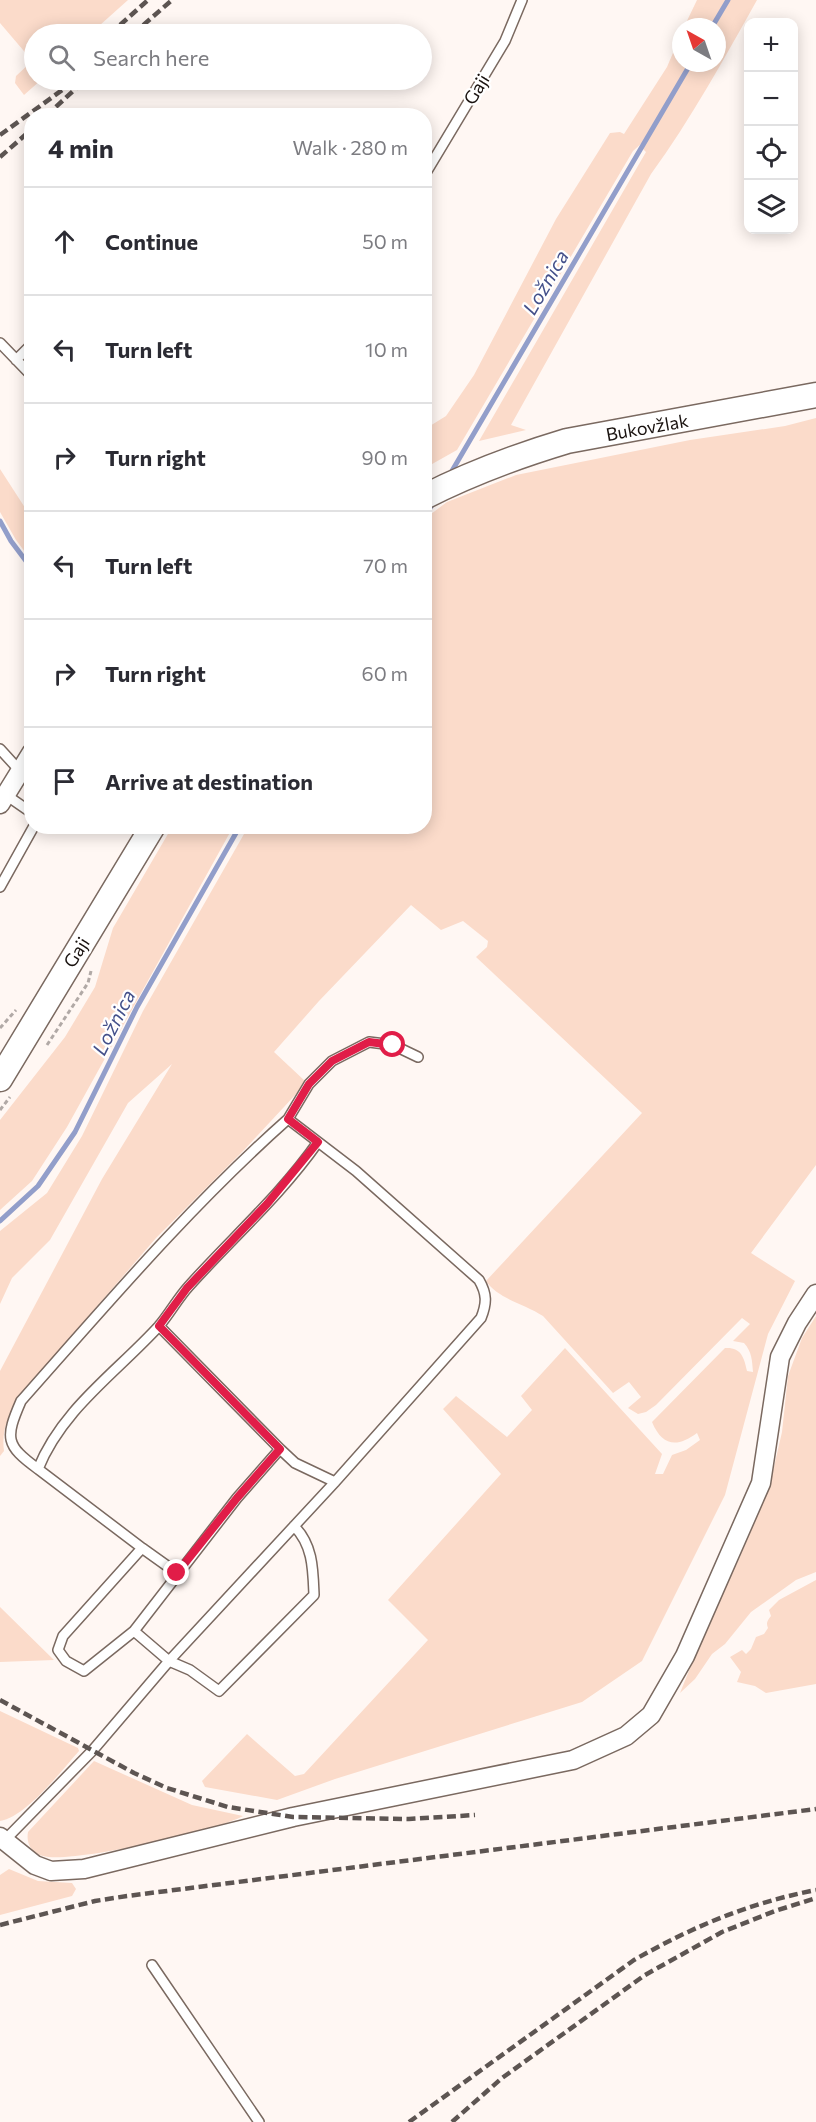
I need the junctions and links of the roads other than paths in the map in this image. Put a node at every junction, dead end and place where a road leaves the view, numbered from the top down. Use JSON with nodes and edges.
{"nodes":[{"id":1,"x":520,"y":1,"type":"edge"},
{"id":2,"x":432,"y":163,"type":"edge"},
{"id":3,"x":0,"y":343,"type":"edge"},
{"id":4,"x":24,"y":352,"type":"edge"},
{"id":5,"x":16,"y":360,"type":"junction"},
{"id":6,"x":24,"y":368,"type":"edge"},
{"id":7,"x":816,"y":395,"type":"edge"},
{"id":8,"x":432,"y":493,"type":"edge"},
{"id":9,"x":0,"y":749,"type":"edge"},
{"id":10,"x":24,"y":765,"type":"edge"},
{"id":11,"x":20,"y":771,"type":"junction"},
{"id":12,"x":3,"y":800,"type":"edge"},
{"id":13,"x":24,"y":809,"type":"edge"},
{"id":14,"x":29,"y":834,"type":"edge"},
{"id":15,"x":148,"y":834,"type":"edge"},
{"id":16,"x":0,"y":886,"type":"edge"},
{"id":17,"x":418,"y":1057,"type":"dead end"},
{"id":18,"x":0,"y":1079,"type":"edge"},
{"id":19,"x":288,"y":1119,"type":"junction"},
{"id":20,"x":318,"y":1142,"type":"junction"},
{"id":21,"x":816,"y":1294,"type":"edge"},
{"id":22,"x":159,"y":1326,"type":"junction"},
{"id":23,"x":280,"y":1449,"type":"junction"},
{"id":24,"x":38,"y":1468,"type":"junction"},
{"id":25,"x":335,"y":1482,"type":"junction"},
{"id":26,"x":294,"y":1526,"type":"junction"},
{"id":27,"x":142,"y":1548,"type":"junction"},
{"id":28,"x":177,"y":1573,"type":"junction"},
{"id":29,"x":134,"y":1631,"type":"junction"},
{"id":30,"x":170,"y":1660,"type":"junction"},
{"id":31,"x":2,"y":1839,"type":"edge"},
{"id":32,"x":152,"y":1965,"type":"dead end"},
{"id":33,"x":259,"y":2122,"type":"edge"}],
"edges":[{"from":1,"to":2,"type":"lane","name":"Gaji"},
{"from":3,"to":5,"type":"lane"},
{"from":4,"to":5,"type":"lane"},
{"from":5,"to":6,"type":"lane"},
{"from":7,"to":8,"type":"street","name":"Bukovžlak"},
{"from":9,"to":11,"type":"lane"},
{"from":10,"to":11,"type":"street"},
{"from":11,"to":12,"type":"street"},
{"from":12,"to":13,"type":"lane"},
{"from":14,"to":16,"type":"lane"},
{"from":15,"to":18,"type":"street","name":"Gaji"},
{"from":17,"to":19,"type":"lane"},
{"from":19,"to":20,"type":"lane"},
{"from":19,"to":24,"type":"lane"},
{"from":20,"to":22,"type":"lane"},
{"from":20,"to":25,"type":"lane"},
{"from":21,"to":31,"type":"street"},
{"from":22,"to":23,"type":"lane"},
{"from":22,"to":24,"type":"lane"},
{"from":23,"to":25,"type":"lane"},
{"from":23,"to":28,"type":"lane"},
{"from":24,"to":27,"type":"lane"},
{"from":25,"to":26,"type":"lane"},
{"from":26,"to":30,"type":"lane"},
{"from":26,"to":30,"type":"lane"},
{"from":27,"to":28,"type":"lane"},
{"from":27,"to":29,"type":"lane"},
{"from":28,"to":29,"type":"lane"},
{"from":29,"to":30,"type":"lane"},
{"from":30,"to":31,"type":"lane"},
{"from":32,"to":33,"type":"lane"}]}
